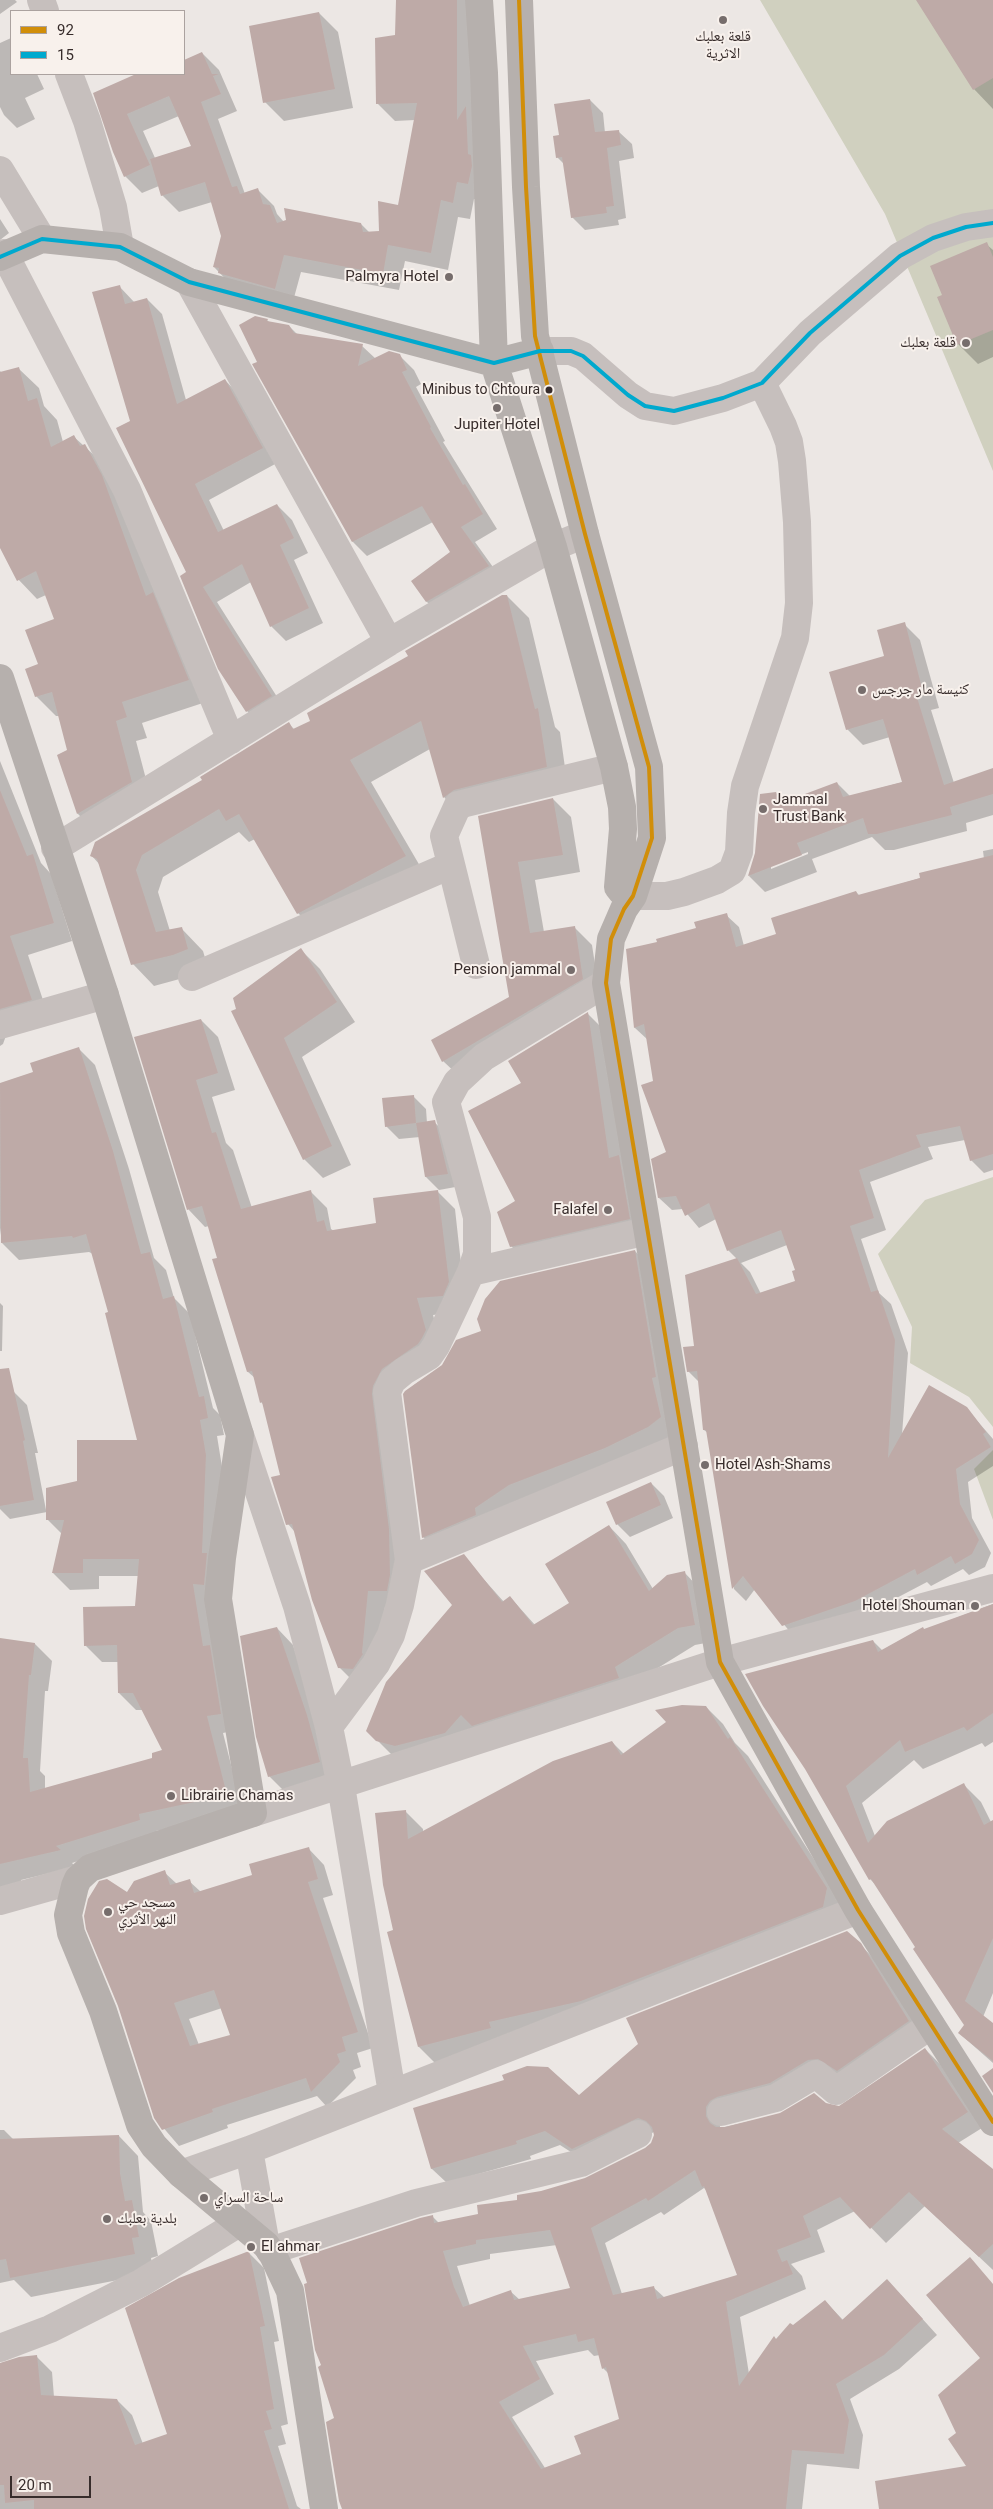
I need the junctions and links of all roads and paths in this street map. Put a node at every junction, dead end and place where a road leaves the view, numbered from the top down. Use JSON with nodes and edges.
{"nodes":[{"id":1,"x":478,"y":0,"type":"edge"},
{"id":2,"x":519,"y":0,"type":"edge"},
{"id":3,"x":69,"y":75,"type":"edge"},
{"id":4,"x":0,"y":170,"type":"edge"},
{"id":5,"x":993,"y":223,"type":"edge"},
{"id":6,"x":42,"y":239,"type":"junction"},
{"id":7,"x":120,"y":247,"type":"junction"},
{"id":8,"x":2,"y":255,"type":"edge"},
{"id":9,"x":189,"y":282,"type":"junction"},
{"id":10,"x":540,"y":351,"type":"junction"},
{"id":11,"x":494,"y":363,"type":"junction"},
{"id":12,"x":762,"y":383,"type":"junction"},
{"id":13,"x":585,"y":534,"type":"junction"},
{"id":14,"x":553,"y":547,"type":"junction"},
{"id":15,"x":389,"y":642,"type":"junction"},
{"id":16,"x":0,"y":678,"type":"edge"},
{"id":17,"x":231,"y":740,"type":"junction"},
{"id":18,"x":614,"y":767,"type":"junction"},
{"id":19,"x":56,"y":848,"type":"junction"},
{"id":20,"x":450,"y":865,"type":"junction"},
{"id":21,"x":633,"y":896,"type":"junction"},
{"id":22,"x":476,"y":965,"type":"dead end"},
{"id":23,"x":192,"y":977,"type":"dead end"},
{"id":24,"x":606,"y":983,"type":"junction"},
{"id":25,"x":105,"y":995,"type":"junction"},
{"id":26,"x":0,"y":1025,"type":"edge"},
{"id":27,"x":647,"y":1231,"type":"junction"},
{"id":28,"x":471,"y":1272,"type":"junction"},
{"id":29,"x":240,"y":1435,"type":"junction"},
{"id":30,"x":684,"y":1446,"type":"junction"},
{"id":31,"x":409,"y":1560,"type":"junction"},
{"id":32,"x":993,"y":1588,"type":"edge"},
{"id":33,"x":720,"y":1662,"type":"junction"},
{"id":34,"x":329,"y":1727,"type":"junction"},
{"id":35,"x":341,"y":1786,"type":"junction"},
{"id":36,"x":253,"y":1813,"type":"junction"},
{"id":37,"x":78,"y":1878,"type":"junction"},
{"id":38,"x":0,"y":1901,"type":"edge"},
{"id":39,"x":858,"y":1910,"type":"junction"},
{"id":40,"x":931,"y":2025,"type":"junction"},
{"id":41,"x":392,"y":2093,"type":"junction"},
{"id":42,"x":721,"y":2112,"type":"dead end"},
{"id":43,"x":993,"y":2122,"type":"edge"},
{"id":44,"x":638,"y":2134,"type":"dead end"},
{"id":45,"x":249,"y":2150,"type":"junction"},
{"id":46,"x":180,"y":2174,"type":"junction"},
{"id":47,"x":239,"y":2223,"type":"junction"},
{"id":48,"x":268,"y":2248,"type":"junction"},
{"id":49,"x":0,"y":2348,"type":"edge"},
{"id":50,"x":324,"y":2509,"type":"edge"}],
"edges":[{"from":1,"to":11,"type":"main road"},
{"from":2,"to":10,"type":"main road"},
{"from":3,"to":7,"type":"street"},
{"from":4,"to":6,"type":"street"},
{"from":5,"to":12,"type":"street"},
{"from":6,"to":7,"type":"main road"},
{"from":6,"to":8,"type":"main road"},
{"from":7,"to":9,"type":"main road"},
{"from":8,"to":17,"type":"street"},
{"from":9,"to":11,"type":"main road"},
{"from":9,"to":15,"type":"street"},
{"from":10,"to":11,"type":"main road"},
{"from":10,"to":12,"type":"street"},
{"from":10,"to":13,"type":"main road"},
{"from":11,"to":14,"type":"main road"},
{"from":12,"to":21,"type":"street"},
{"from":13,"to":14,"type":"street"},
{"from":13,"to":21,"type":"main road"},
{"from":14,"to":15,"type":"street"},
{"from":14,"to":18,"type":"main road"},
{"from":15,"to":17,"type":"street"},
{"from":16,"to":19,"type":"main road"},
{"from":17,"to":19,"type":"street"},
{"from":18,"to":20,"type":"street"},
{"from":18,"to":21,"type":"main road"},
{"from":19,"to":25,"type":"main road"},
{"from":20,"to":22,"type":"street"},
{"from":20,"to":23,"type":"street"},
{"from":21,"to":24,"type":"main road"},
{"from":24,"to":27,"type":"main road"},
{"from":24,"to":28,"type":"street"},
{"from":25,"to":26,"type":"street"},
{"from":25,"to":29,"type":"main road"},
{"from":27,"to":28,"type":"street"},
{"from":27,"to":30,"type":"main road"},
{"from":28,"to":31,"type":"street"},
{"from":29,"to":34,"type":"street"},
{"from":29,"to":36,"type":"main road"},
{"from":30,"to":31,"type":"street"},
{"from":30,"to":33,"type":"main road"},
{"from":31,"to":34,"type":"street"},
{"from":32,"to":33,"type":"street"},
{"from":33,"to":35,"type":"street"},
{"from":33,"to":39,"type":"main road"},
{"from":34,"to":35,"type":"street"},
{"from":35,"to":36,"type":"street"},
{"from":35,"to":41,"type":"street"},
{"from":36,"to":37,"type":"main road"},
{"from":37,"to":38,"type":"street"},
{"from":37,"to":46,"type":"main road"},
{"from":39,"to":40,"type":"main road"},
{"from":39,"to":41,"type":"street"},
{"from":40,"to":42,"type":"street"},
{"from":40,"to":43,"type":"main road"},
{"from":41,"to":45,"type":"street"},
{"from":44,"to":48,"type":"street"},
{"from":45,"to":46,"type":"street"},
{"from":45,"to":48,"type":"street"},
{"from":46,"to":47,"type":"main road"},
{"from":47,"to":48,"type":"main road"},
{"from":47,"to":49,"type":"street"},
{"from":48,"to":50,"type":"main road"}]}
